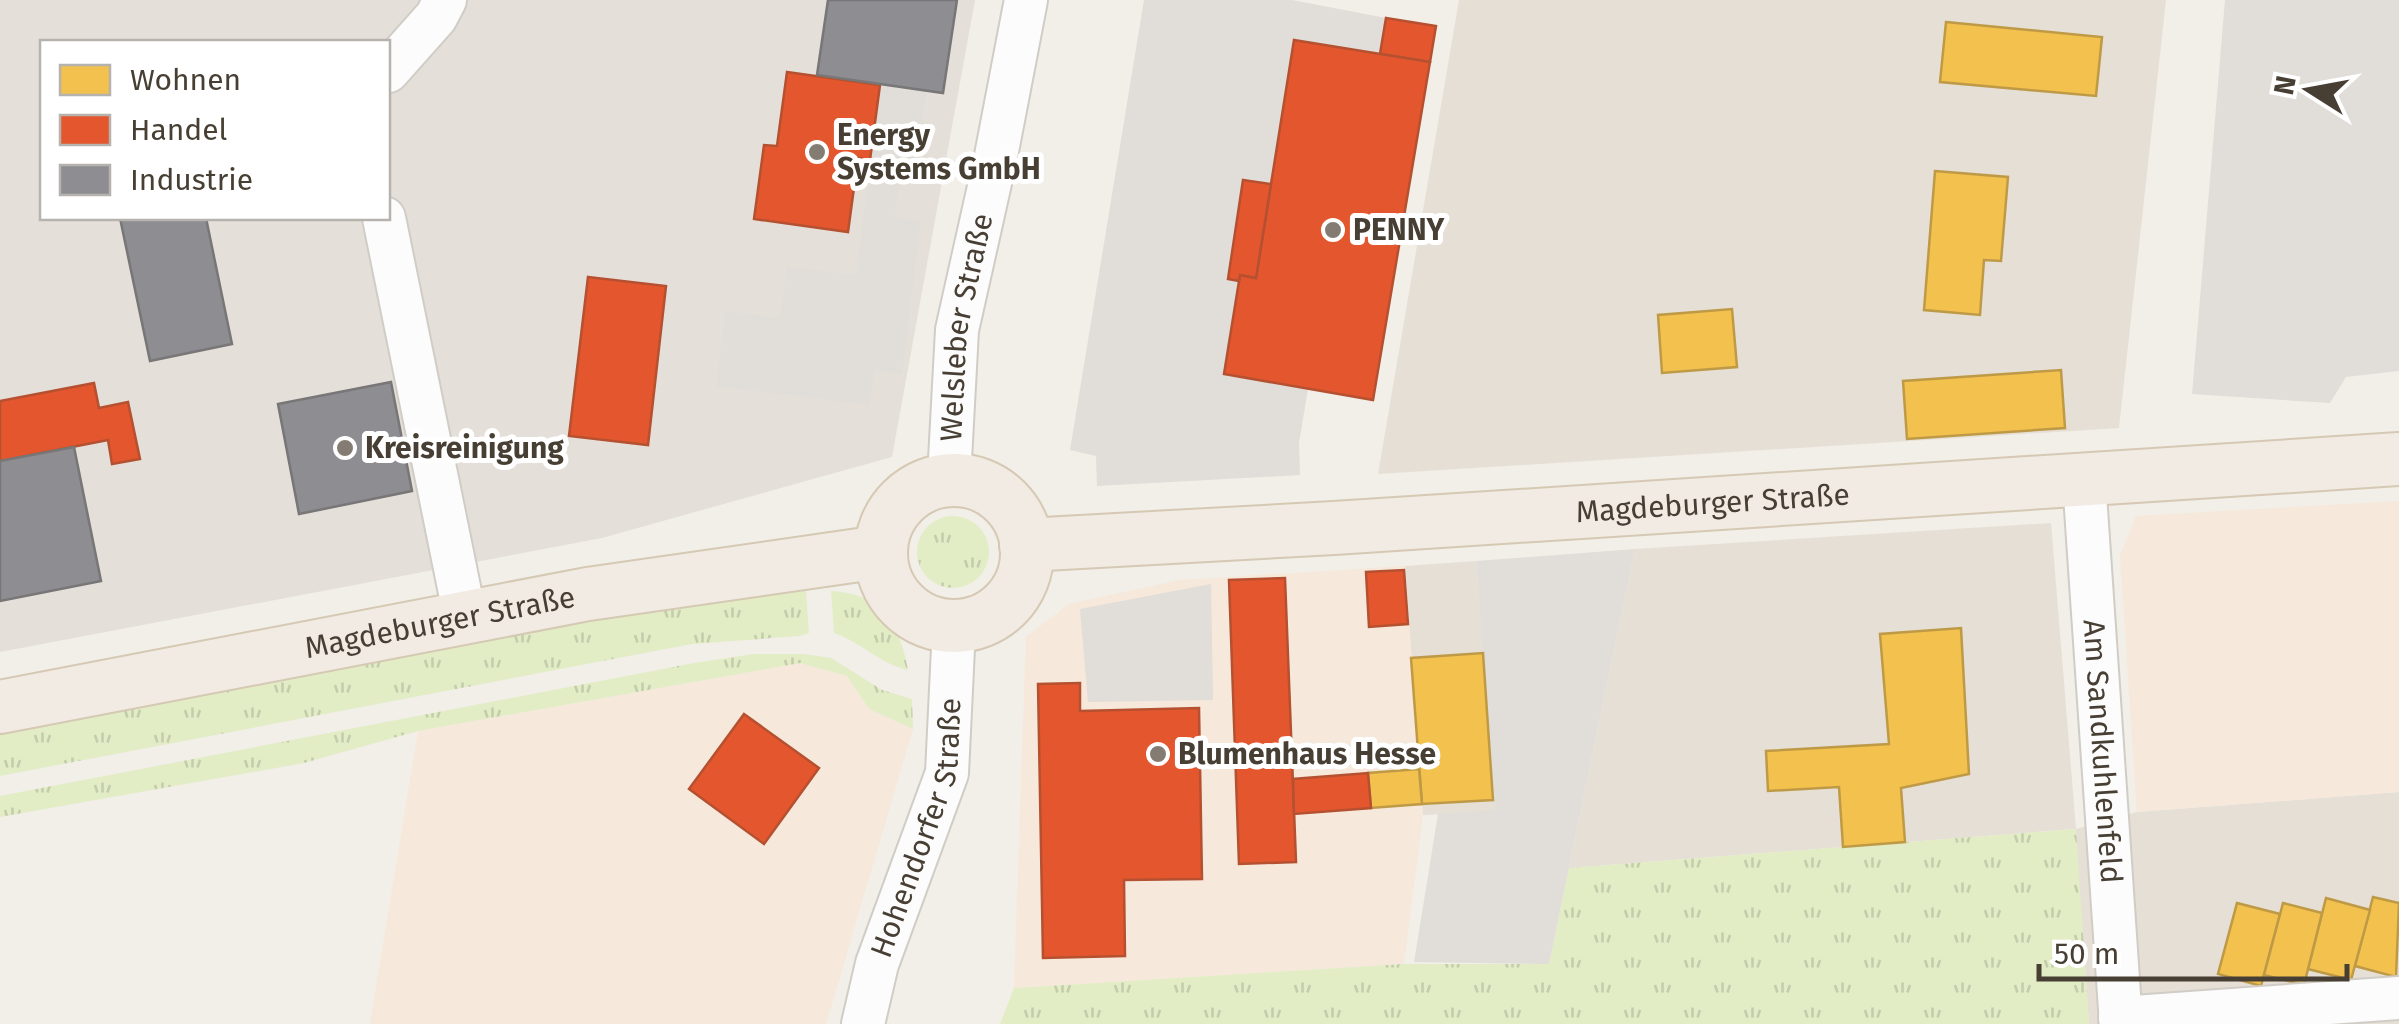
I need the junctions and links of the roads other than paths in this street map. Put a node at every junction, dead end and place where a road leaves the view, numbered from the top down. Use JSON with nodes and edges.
{"nodes":[{"id":1,"x":445,"y":0,"type":"edge"},
{"id":2,"x":1026,"y":0,"type":"edge"},
{"id":3,"x":390,"y":69,"type":"edge"},
{"id":4,"x":384,"y":220,"type":"edge"},
{"id":5,"x":2399,"y":459,"type":"edge"},
{"id":6,"x":949,"y":478,"type":"junction"},
{"id":7,"x":2084,"y":480,"type":"junction"},
{"id":8,"x":1026,"y":545,"type":"junction"},
{"id":9,"x":880,"y":552,"type":"junction"},
{"id":10,"x":465,"y":617,"type":"junction"},
{"id":11,"x":954,"y":627,"type":"junction"},
{"id":12,"x":0,"y":707,"type":"edge"},
{"id":13,"x":2399,"y":998,"type":"edge"},
{"id":14,"x":2120,"y":1021,"type":"edge"},
{"id":15,"x":863,"y":1024,"type":"edge"}],
"edges":[{"from":1,"to":3,"type":"street"},
{"from":2,"to":6,"type":"street","name":"Welsleber Straße"},
{"from":4,"to":10,"type":"street"},
{"from":5,"to":7,"type":"main road","name":"Magdeburger Straße"},
{"from":6,"to":8,"type":"main road"},
{"from":6,"to":9,"type":"main road"},
{"from":7,"to":8,"type":"main road","name":"Magdeburger Straße"},
{"from":7,"to":14,"type":"street","name":"Am Sandkuhlenfeld"},
{"from":8,"to":11,"type":"main road"},
{"from":9,"to":10,"type":"main road","name":"Magdeburger Straße"},
{"from":9,"to":11,"type":"main road"},
{"from":10,"to":12,"type":"main road","name":"Magdeburger Straße"},
{"from":11,"to":15,"type":"street","name":"Hohendorfer Straße"},
{"from":13,"to":14,"type":"street"}]}
